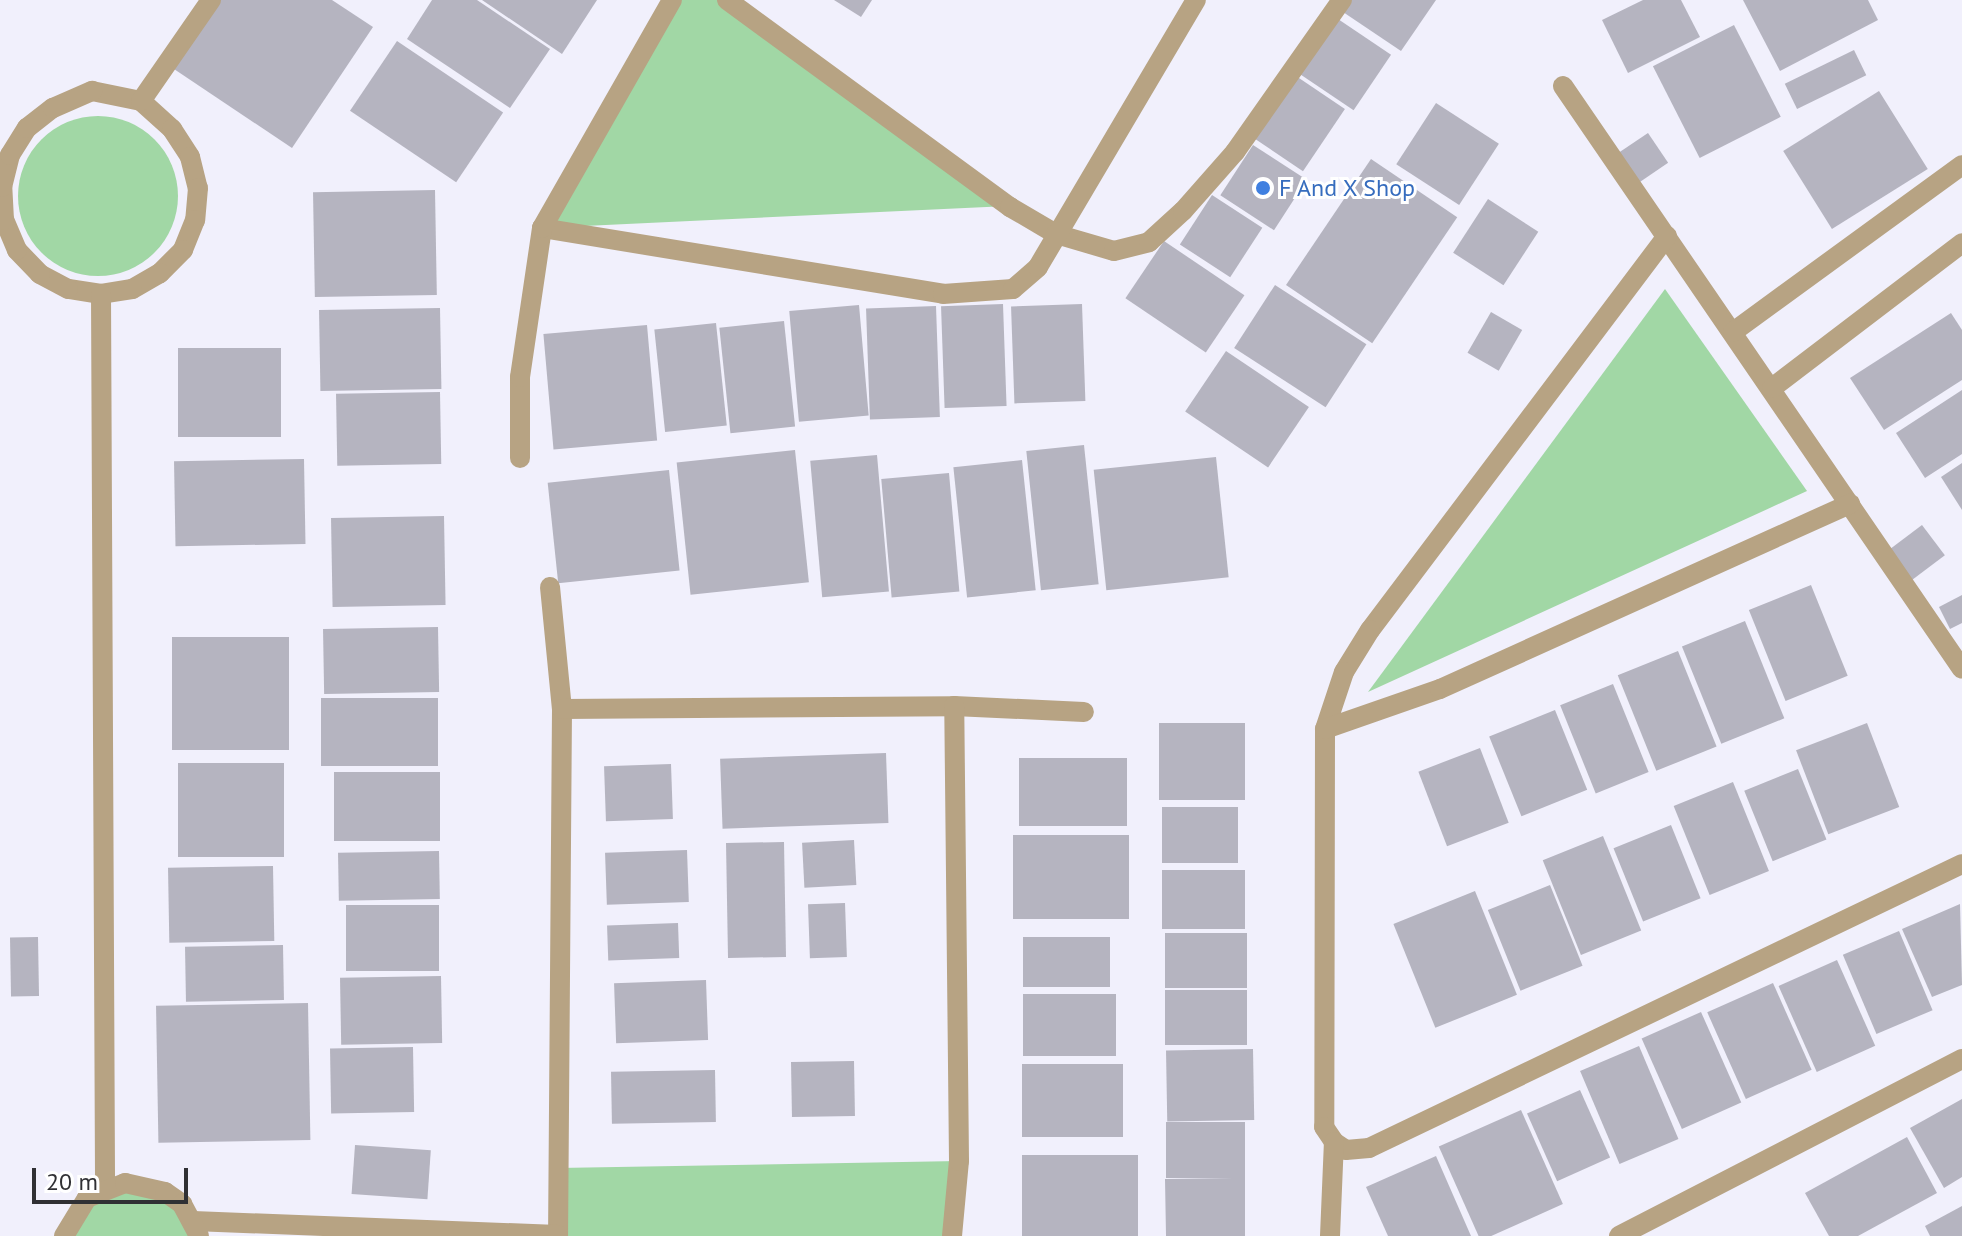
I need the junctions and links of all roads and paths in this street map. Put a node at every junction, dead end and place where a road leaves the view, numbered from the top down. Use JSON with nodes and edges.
{"nodes":[{"id":1,"x":211,"y":0,"type":"edge"},
{"id":2,"x":672,"y":0,"type":"edge"},
{"id":3,"x":727,"y":0,"type":"edge"},
{"id":4,"x":1196,"y":0,"type":"edge"},
{"id":5,"x":1342,"y":0,"type":"edge"},
{"id":6,"x":1563,"y":86,"type":"dead end"},
{"id":7,"x":141,"y":101,"type":"junction"},
{"id":8,"x":1962,"y":165,"type":"edge"},
{"id":9,"x":542,"y":228,"type":"junction"},
{"id":10,"x":1056,"y":234,"type":"junction"},
{"id":11,"x":1667,"y":236,"type":"junction"},
{"id":12,"x":1962,"y":243,"type":"edge"},
{"id":13,"x":101,"y":294,"type":"junction"},
{"id":14,"x":1733,"y":332,"type":"junction"},
{"id":15,"x":1772,"y":388,"type":"junction"},
{"id":16,"x":520,"y":458,"type":"dead end"},
{"id":17,"x":1850,"y":504,"type":"junction"},
{"id":18,"x":550,"y":587,"type":"dead end"},
{"id":19,"x":1962,"y":669,"type":"edge"},
{"id":20,"x":954,"y":706,"type":"junction"},
{"id":21,"x":562,"y":709,"type":"junction"},
{"id":22,"x":1084,"y":712,"type":"dead end"},
{"id":23,"x":1325,"y":729,"type":"junction"},
{"id":24,"x":1962,"y":864,"type":"edge"},
{"id":25,"x":1962,"y":1059,"type":"edge"},
{"id":26,"x":1334,"y":1142,"type":"junction"},
{"id":27,"x":105,"y":1188,"type":"junction"},
{"id":28,"x":196,"y":1228,"type":"edge"},
{"id":29,"x":558,"y":1235,"type":"edge"},
{"id":30,"x":64,"y":1236,"type":"edge"},
{"id":31,"x":952,"y":1236,"type":"edge"},
{"id":32,"x":1330,"y":1236,"type":"edge"},
{"id":33,"x":1619,"y":1236,"type":"edge"}],
"edges":[{"from":1,"to":7,"type":"street"},
{"from":2,"to":9,"type":"street"},
{"from":3,"to":10,"type":"street"},
{"from":4,"to":10,"type":"street"},
{"from":5,"to":10,"type":"street"},
{"from":6,"to":11,"type":"street"},
{"from":7,"to":13,"type":"street"},
{"from":7,"to":13,"type":"street"},
{"from":8,"to":14,"type":"street"},
{"from":9,"to":10,"type":"street"},
{"from":9,"to":16,"type":"street"},
{"from":11,"to":14,"type":"street"},
{"from":11,"to":23,"type":"street"},
{"from":12,"to":15,"type":"street"},
{"from":13,"to":27,"type":"street"},
{"from":14,"to":15,"type":"street"},
{"from":15,"to":17,"type":"street"},
{"from":17,"to":19,"type":"street"},
{"from":17,"to":23,"type":"street"},
{"from":18,"to":21,"type":"street"},
{"from":20,"to":21,"type":"street"},
{"from":20,"to":22,"type":"street"},
{"from":20,"to":31,"type":"street"},
{"from":21,"to":29,"type":"street"},
{"from":23,"to":26,"type":"street"},
{"from":24,"to":26,"type":"street"},
{"from":25,"to":33,"type":"street"},
{"from":26,"to":32,"type":"street"},
{"from":27,"to":28,"type":"street"},
{"from":27,"to":30,"type":"street"},
{"from":28,"to":29,"type":"street"}]}
